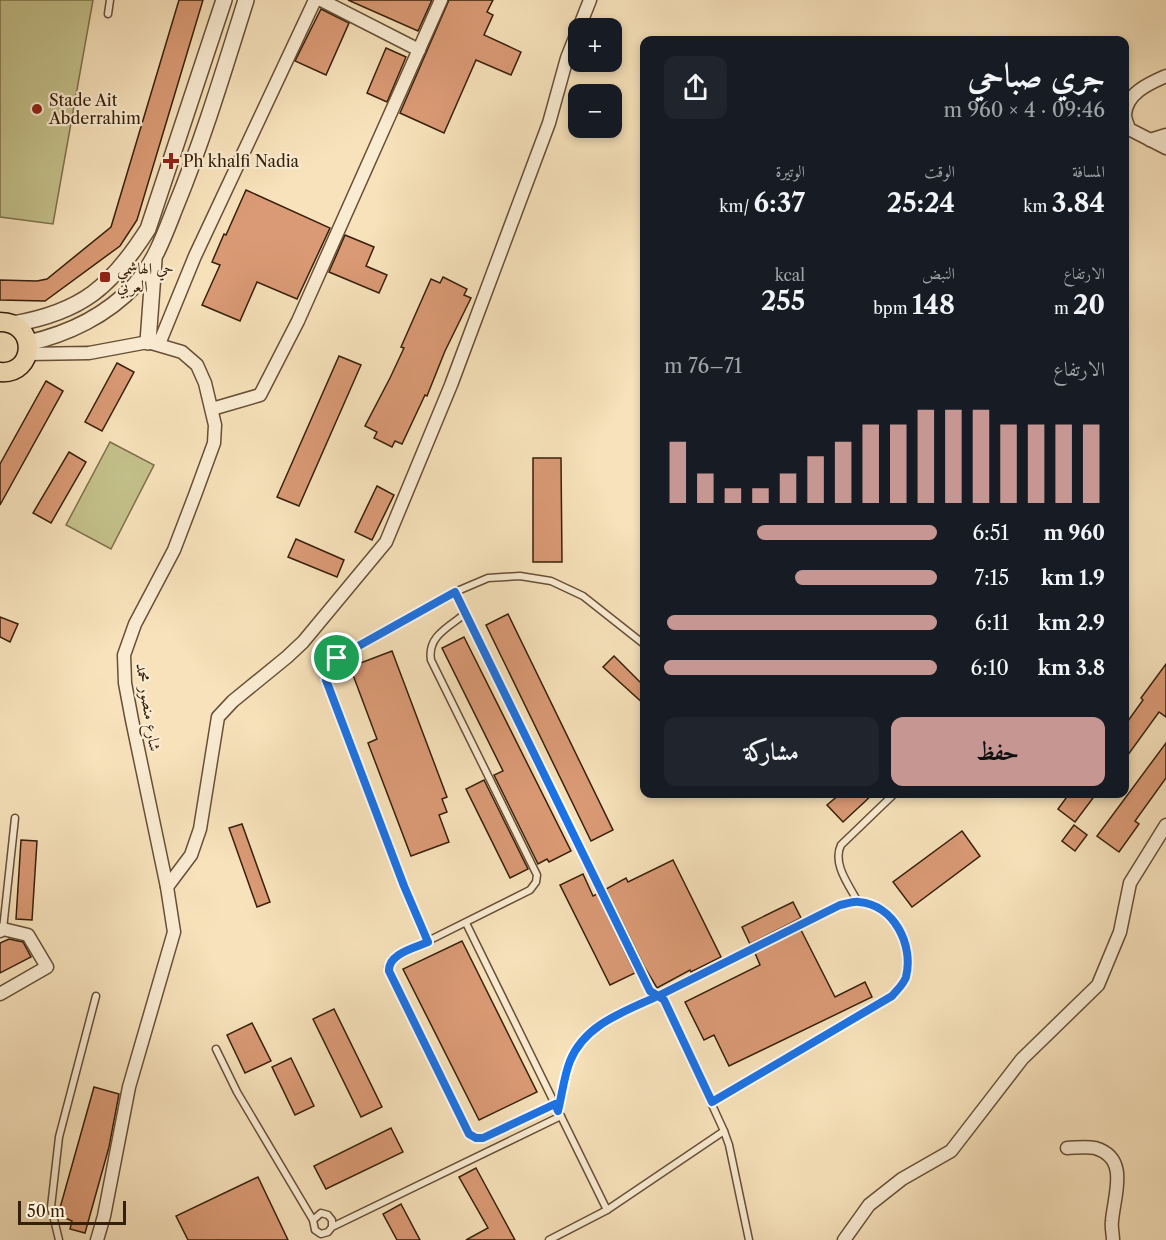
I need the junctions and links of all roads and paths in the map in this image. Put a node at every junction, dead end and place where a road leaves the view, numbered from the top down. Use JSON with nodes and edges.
{"nodes":[{"id":1,"x":110,"y":0,"type":"edge"},
{"id":2,"x":224,"y":0,"type":"edge"},
{"id":3,"x":246,"y":0,"type":"edge"},
{"id":4,"x":315,"y":0,"type":"edge"},
{"id":5,"x":321,"y":0,"type":"edge"},
{"id":6,"x":441,"y":0,"type":"edge"},
{"id":7,"x":590,"y":0,"type":"edge"},
{"id":8,"x":108,"y":14,"type":"dead end"},
{"id":9,"x":419,"y":50,"type":"junction"},
{"id":10,"x":1166,"y":76,"type":"edge"},
{"id":11,"x":1129,"y":104,"type":"edge"},
{"id":12,"x":1129,"y":129,"type":"edge"},
{"id":13,"x":1166,"y":135,"type":"edge"},
{"id":14,"x":1150,"y":140,"type":"junction"},
{"id":15,"x":1166,"y":148,"type":"edge"},
{"id":16,"x":154,"y":260,"type":"junction"},
{"id":17,"x":7,"y":323,"type":"edge"},
{"id":18,"x":154,"y":343,"type":"junction"},
{"id":19,"x":28,"y":349,"type":"junction"},
{"id":20,"x":6,"y":372,"type":"edge"},
{"id":21,"x":0,"y":386,"type":"edge"},
{"id":22,"x":212,"y":409,"type":"junction"},
{"id":23,"x":455,"y":592,"type":"junction"},
{"id":24,"x":466,"y":614,"type":"junction"},
{"id":25,"x":640,"y":641,"type":"edge"},
{"id":26,"x":890,"y":798,"type":"edge"},
{"id":27,"x":15,"y":818,"type":"dead end"},
{"id":28,"x":1166,"y":825,"type":"edge"},
{"id":29,"x":167,"y":886,"type":"junction"},
{"id":30,"x":858,"y":902,"type":"junction"},
{"id":31,"x":466,"y":923,"type":"junction"},
{"id":32,"x":2,"y":930,"type":"edge"},
{"id":33,"x":428,"y":942,"type":"junction"},
{"id":34,"x":0,"y":994,"type":"edge"},
{"id":35,"x":96,"y":996,"type":"dead end"},
{"id":36,"x":658,"y":996,"type":"junction"},
{"id":37,"x":216,"y":1049,"type":"dead end"},
{"id":38,"x":712,"y":1102,"type":"junction"},
{"id":39,"x":555,"y":1104,"type":"junction"},
{"id":40,"x":560,"y":1114,"type":"junction"},
{"id":41,"x":724,"y":1131,"type":"junction"},
{"id":42,"x":1067,"y":1148,"type":"dead end"},
{"id":43,"x":607,"y":1210,"type":"junction"},
{"id":44,"x":313,"y":1220,"type":"junction"},
{"id":45,"x":332,"y":1227,"type":"junction"},
{"id":46,"x":58,"y":1240,"type":"edge"},
{"id":47,"x":97,"y":1240,"type":"edge"},
{"id":48,"x":549,"y":1240,"type":"edge"},
{"id":49,"x":749,"y":1240,"type":"edge"},
{"id":50,"x":844,"y":1240,"type":"edge"},
{"id":51,"x":1113,"y":1240,"type":"edge"}],
"edges":[{"from":1,"to":8,"type":"lane"},
{"from":2,"to":17,"type":"street"},
{"from":3,"to":16,"type":"street"},
{"from":4,"to":18,"type":"street"},
{"from":5,"to":9,"type":"street"},
{"from":6,"to":9,"type":"street"},
{"from":7,"to":29,"type":"street"},
{"from":9,"to":22,"type":"street"},
{"from":10,"to":11,"type":"street"},
{"from":12,"to":14,"type":"street"},
{"from":13,"to":14,"type":"street"},
{"from":14,"to":15,"type":"street"},
{"from":16,"to":18,"type":"street"},
{"from":16,"to":19,"type":"street"},
{"from":17,"to":19,"type":"main road"},
{"from":18,"to":19,"type":"street"},
{"from":18,"to":22,"type":"street","name":"شارع منصور محمد"},
{"from":19,"to":20,"type":"main road"},
{"from":20,"to":21,"type":"main road"},
{"from":22,"to":29,"type":"street","name":"شارع منصور محمد"},
{"from":23,"to":24,"type":"lane"},
{"from":23,"to":25,"type":"lane"},
{"from":23,"to":33,"type":"lane"},
{"from":24,"to":31,"type":"lane"},
{"from":24,"to":36,"type":"lane"},
{"from":26,"to":30,"type":"lane"},
{"from":27,"to":32,"type":"lane"},
{"from":28,"to":50,"type":"street"},
{"from":29,"to":47,"type":"street","name":"شارع منصور محمد"},
{"from":30,"to":36,"type":"lane"},
{"from":30,"to":38,"type":"lane"},
{"from":31,"to":33,"type":"lane"},
{"from":31,"to":39,"type":"lane"},
{"from":32,"to":34,"type":"street"},
{"from":33,"to":39,"type":"lane"},
{"from":35,"to":46,"type":"lane"},
{"from":36,"to":38,"type":"lane"},
{"from":36,"to":40,"type":"lane"},
{"from":37,"to":44,"type":"lane"},
{"from":38,"to":41,"type":"lane"},
{"from":39,"to":40,"type":"lane"},
{"from":40,"to":43,"type":"lane"},
{"from":40,"to":45,"type":"lane"},
{"from":41,"to":43,"type":"lane"},
{"from":41,"to":49,"type":"lane"},
{"from":42,"to":51,"type":"street"},
{"from":43,"to":48,"type":"lane"},
{"from":44,"to":45,"type":"lane"},
{"from":44,"to":45,"type":"lane"}]}
